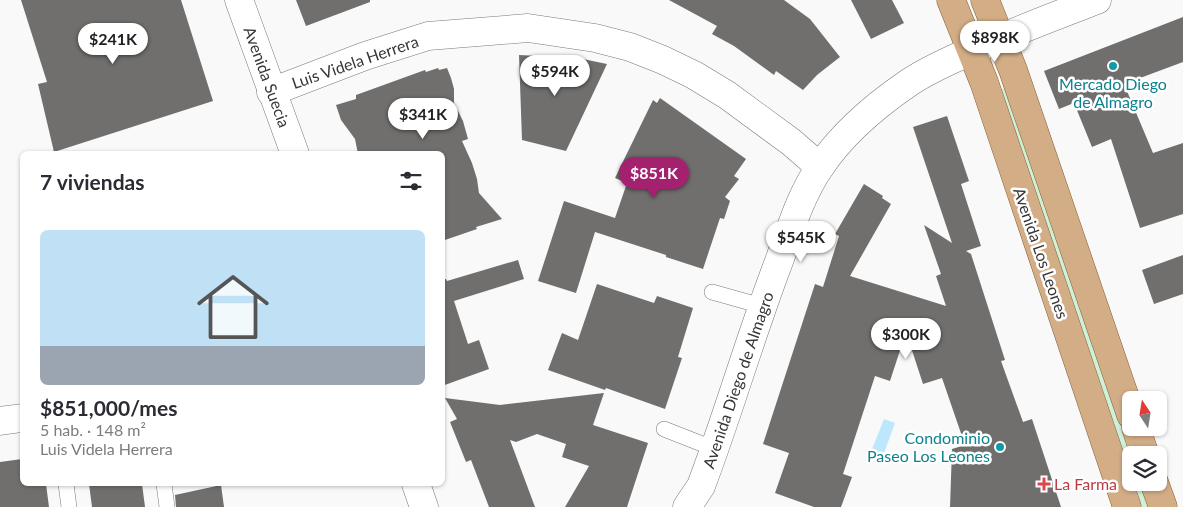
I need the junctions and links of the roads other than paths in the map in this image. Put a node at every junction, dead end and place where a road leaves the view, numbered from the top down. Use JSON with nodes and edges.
{"nodes":[{"id":1,"x":239,"y":0,"type":"edge"},
{"id":2,"x":951,"y":0,"type":"edge"},
{"id":3,"x":985,"y":0,"type":"edge"},
{"id":4,"x":1097,"y":0,"type":"edge"},
{"id":5,"x":1000,"y":37,"type":"junction"},
{"id":6,"x":972,"y":50,"type":"junction"},
{"id":7,"x":271,"y":92,"type":"junction"},
{"id":8,"x":294,"y":151,"type":"edge"},
{"id":9,"x":820,"y":167,"type":"junction"},
{"id":10,"x":712,"y":292,"type":"dead end"},
{"id":11,"x":762,"y":306,"type":"junction"},
{"id":12,"x":1123,"y":391,"type":"edge"},
{"id":13,"x":20,"y":418,"type":"edge"},
{"id":14,"x":0,"y":421,"type":"edge"},
{"id":15,"x":664,"y":429,"type":"dead end"},
{"id":16,"x":715,"y":449,"type":"junction"},
{"id":17,"x":66,"y":486,"type":"edge"},
{"id":18,"x":164,"y":486,"type":"edge"},
{"id":19,"x":417,"y":486,"type":"edge"},
{"id":20,"x":1157,"y":491,"type":"edge"},
{"id":21,"x":69,"y":507,"type":"edge"},
{"id":22,"x":167,"y":507,"type":"edge"},
{"id":23,"x":424,"y":507,"type":"edge"},
{"id":24,"x":687,"y":507,"type":"edge"},
{"id":25,"x":1127,"y":507,"type":"edge"},
{"id":26,"x":1163,"y":507,"type":"edge"}],
"edges":[{"from":1,"to":7,"type":"street","name":"Avenida Suecia"},
{"from":2,"to":6,"type":"main road","name":"Avenida Los Leones"},
{"from":3,"to":5,"type":"main road","name":"Avenida Los Leones"},
{"from":4,"to":5,"type":"street","name":"Avenida Diego de Almagro"},
{"from":5,"to":6,"type":"street","name":"Avenida Diego de Almagro"},
{"from":5,"to":12,"type":"main road","name":"Avenida Los Leones"},
{"from":6,"to":9,"type":"street","name":"Avenida Diego de Almagro"},
{"from":6,"to":25,"type":"main road","name":"Avenida Los Leones"},
{"from":7,"to":8,"type":"street","name":"Avenida Suecia"},
{"from":7,"to":9,"type":"street","name":"Luis Videla Herrera"},
{"from":9,"to":11,"type":"street","name":"Avenida Diego de Almagro"},
{"from":10,"to":11,"type":"lane"},
{"from":11,"to":16,"type":"street","name":"Avenida Diego de Almagro"},
{"from":13,"to":14,"type":"street"},
{"from":15,"to":16,"type":"lane"},
{"from":16,"to":24,"type":"street","name":"Avenida Diego de Almagro"},
{"from":17,"to":21,"type":"lane"},
{"from":18,"to":22,"type":"lane"},
{"from":19,"to":23,"type":"street"},
{"from":20,"to":26,"type":"main road"}]}
